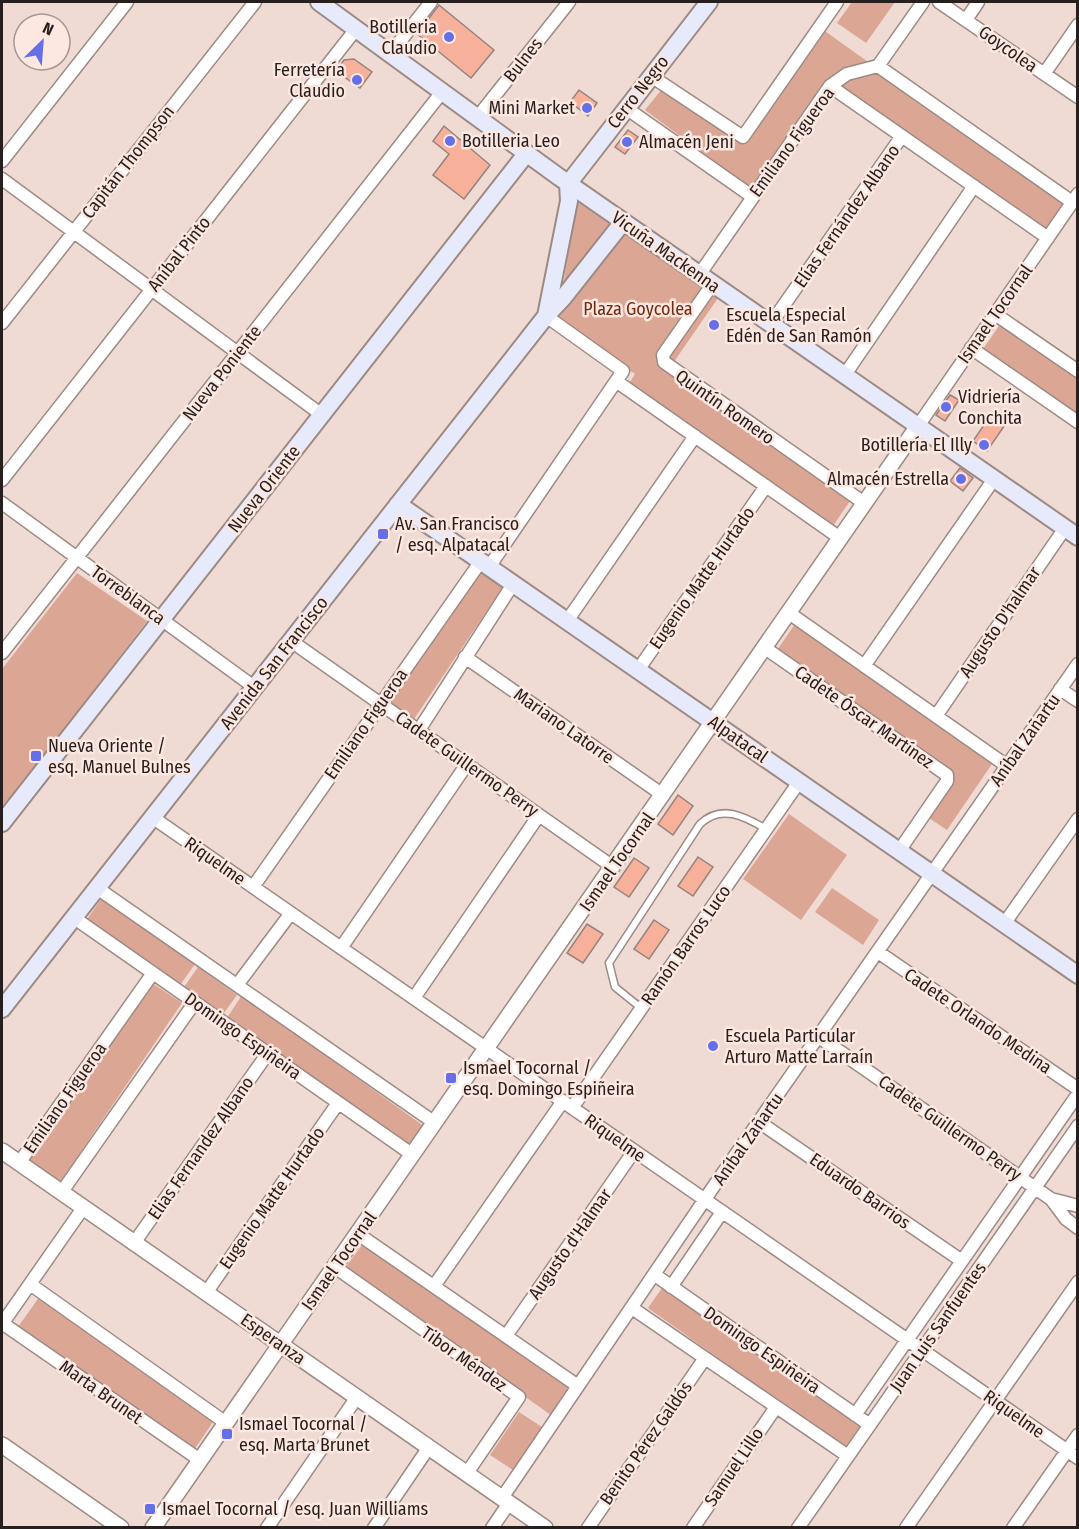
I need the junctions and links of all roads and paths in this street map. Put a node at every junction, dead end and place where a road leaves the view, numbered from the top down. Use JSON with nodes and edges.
{"nodes":[{"id":1,"x":127,"y":2,"type":"edge"},
{"id":2,"x":255,"y":2,"type":"edge"},
{"id":3,"x":319,"y":2,"type":"edge"},
{"id":4,"x":431,"y":2,"type":"edge"},
{"id":5,"x":569,"y":2,"type":"edge"},
{"id":6,"x":709,"y":2,"type":"edge"},
{"id":7,"x":837,"y":2,"type":"edge"},
{"id":8,"x":923,"y":2,"type":"edge"},
{"id":9,"x":939,"y":2,"type":"edge"},
{"id":10,"x":978,"y":2,"type":"edge"},
{"id":11,"x":966,"y":20,"type":"junction"},
{"id":12,"x":1077,"y":25,"type":"edge"},
{"id":13,"x":356,"y":29,"type":"junction"},
{"id":14,"x":390,"y":54,"type":"junction"},
{"id":15,"x":878,"y":66,"type":"junction"},
{"id":16,"x":1044,"y":74,"type":"junction"},
{"id":17,"x":651,"y":76,"type":"junction"},
{"id":18,"x":830,"y":86,"type":"junction"},
{"id":19,"x":442,"y":92,"type":"junction"},
{"id":20,"x":1077,"y":97,"type":"edge"},
{"id":21,"x":626,"y":108,"type":"junction"},
{"id":22,"x":477,"y":118,"type":"junction"},
{"id":23,"x":902,"y":136,"type":"junction"},
{"id":24,"x":526,"y":154,"type":"junction"},
{"id":25,"x":2,"y":161,"type":"edge"},
{"id":26,"x":2,"y":179,"type":"edge"},
{"id":27,"x":568,"y":184,"type":"junction"},
{"id":28,"x":974,"y":186,"type":"junction"},
{"id":29,"x":753,"y":197,"type":"junction"},
{"id":30,"x":1075,"y":198,"type":"edge"},
{"id":31,"x":623,"y":222,"type":"junction"},
{"id":32,"x":74,"y":232,"type":"junction"},
{"id":33,"x":1048,"y":238,"type":"junction"},
{"id":34,"x":705,"y":280,"type":"junction"},
{"id":35,"x":151,"y":289,"type":"junction"},
{"id":36,"x":995,"y":314,"type":"junction"},
{"id":37,"x":546,"y":316,"type":"junction"},
{"id":38,"x":2,"y":324,"type":"edge"},
{"id":39,"x":770,"y":325,"type":"junction"},
{"id":40,"x":971,"y":348,"type":"junction"},
{"id":41,"x":237,"y":353,"type":"junction"},
{"id":42,"x":1075,"y":365,"type":"edge"},
{"id":43,"x":844,"y":375,"type":"junction"},
{"id":44,"x":620,"y":376,"type":"junction"},
{"id":45,"x":322,"y":415,"type":"junction"},
{"id":46,"x":1077,"y":423,"type":"edge"},
{"id":47,"x":918,"y":426,"type":"junction"},
{"id":48,"x":695,"y":436,"type":"junction"},
{"id":49,"x":994,"y":479,"type":"junction"},
{"id":50,"x":2,"y":480,"type":"edge"},
{"id":51,"x":766,"y":486,"type":"junction"},
{"id":52,"x":2,"y":503,"type":"edge"},
{"id":53,"x":864,"y":503,"type":"junction"},
{"id":54,"x":398,"y":504,"type":"junction"},
{"id":55,"x":1071,"y":532,"type":"edge"},
{"id":56,"x":840,"y":538,"type":"junction"},
{"id":57,"x":76,"y":558,"type":"junction"},
{"id":58,"x":485,"y":564,"type":"junction"},
{"id":59,"x":513,"y":584,"type":"junction"},
{"id":60,"x":789,"y":613,"type":"junction"},
{"id":61,"x":162,"y":620,"type":"junction"},
{"id":62,"x":567,"y":621,"type":"junction"},
{"id":63,"x":291,"y":641,"type":"junction"},
{"id":64,"x":765,"y":648,"type":"junction"},
{"id":65,"x":2,"y":653,"type":"edge"},
{"id":66,"x":465,"y":657,"type":"junction"},
{"id":67,"x":1077,"y":664,"type":"edge"},
{"id":68,"x":864,"y":666,"type":"junction"},
{"id":69,"x":638,"y":670,"type":"junction"},
{"id":70,"x":254,"y":687,"type":"junction"},
{"id":71,"x":1060,"y":689,"type":"junction"},
{"id":72,"x":1077,"y":701,"type":"edge"},
{"id":73,"x":380,"y":703,"type":"junction"},
{"id":74,"x":936,"y":716,"type":"junction"},
{"id":75,"x":714,"y":722,"type":"junction"},
{"id":76,"x":418,"y":730,"type":"junction"},
{"id":77,"x":467,"y":764,"type":"junction"},
{"id":78,"x":1007,"y":766,"type":"junction"},
{"id":79,"x":799,"y":782,"type":"junction"},
{"id":80,"x":663,"y":795,"type":"junction"},
{"id":81,"x":539,"y":815,"type":"junction"},
{"id":82,"x":152,"y":817,"type":"junction"},
{"id":83,"x":1077,"y":819,"type":"edge"},
{"id":84,"x":2,"y":823,"type":"edge"},
{"id":85,"x":766,"y":829,"type":"junction"},
{"id":86,"x":899,"y":851,"type":"junction"},
{"id":87,"x":613,"y":867,"type":"junction"},
{"id":88,"x":933,"y":874,"type":"junction"},
{"id":89,"x":253,"y":887,"type":"junction"},
{"id":90,"x":97,"y":888,"type":"junction"},
{"id":91,"x":291,"y":913,"type":"junction"},
{"id":92,"x":74,"y":917,"type":"junction"},
{"id":93,"x":1004,"y":924,"type":"junction"},
{"id":94,"x":341,"y":948,"type":"junction"},
{"id":95,"x":878,"y":952,"type":"junction"},
{"id":96,"x":153,"y":973,"type":"junction"},
{"id":97,"x":1077,"y":974,"type":"edge"},
{"id":98,"x":237,"y":985,"type":"junction"},
{"id":99,"x":414,"y":998,"type":"junction"},
{"id":100,"x":195,"y":1002,"type":"junction"},
{"id":101,"x":641,"y":1008,"type":"junction"},
{"id":102,"x":2,"y":1009,"type":"edge"},
{"id":103,"x":819,"y":1037,"type":"junction"},
{"id":104,"x":487,"y":1049,"type":"junction"},
{"id":105,"x":268,"y":1053,"type":"junction"},
{"id":106,"x":1077,"y":1091,"type":"edge"},
{"id":107,"x":338,"y":1103,"type":"junction"},
{"id":108,"x":567,"y":1105,"type":"junction"},
{"id":109,"x":759,"y":1122,"type":"junction"},
{"id":110,"x":435,"y":1123,"type":"junction"},
{"id":111,"x":1077,"y":1126,"type":"edge"},
{"id":112,"x":634,"y":1151,"type":"junction"},
{"id":113,"x":413,"y":1155,"type":"junction"},
{"id":114,"x":7,"y":1158,"type":"edge"},
{"id":115,"x":1020,"y":1177,"type":"junction"},
{"id":116,"x":1035,"y":1187,"type":"junction"},
{"id":117,"x":61,"y":1193,"type":"junction"},
{"id":118,"x":1051,"y":1199,"type":"junction"},
{"id":119,"x":706,"y":1201,"type":"junction"},
{"id":120,"x":1077,"y":1206,"type":"edge"},
{"id":121,"x":83,"y":1208,"type":"junction"},
{"id":122,"x":722,"y":1212,"type":"junction"},
{"id":123,"x":1077,"y":1228,"type":"edge"},
{"id":124,"x":358,"y":1234,"type":"junction"},
{"id":125,"x":134,"y":1243,"type":"junction"},
{"id":126,"x":962,"y":1261,"type":"junction"},
{"id":127,"x":335,"y":1267,"type":"junction"},
{"id":128,"x":655,"y":1275,"type":"junction"},
{"id":129,"x":1077,"y":1282,"type":"edge"},
{"id":130,"x":30,"y":1284,"type":"junction"},
{"id":131,"x":434,"y":1286,"type":"junction"},
{"id":132,"x":671,"y":1287,"type":"junction"},
{"id":133,"x":206,"y":1293,"type":"junction"},
{"id":134,"x":632,"y":1308,"type":"junction"},
{"id":135,"x":2,"y":1324,"type":"edge"},
{"id":136,"x":506,"y":1336,"type":"junction"},
{"id":137,"x":907,"y":1340,"type":"junction"},
{"id":138,"x":281,"y":1345,"type":"junction"},
{"id":139,"x":921,"y":1350,"type":"junction"},
{"id":140,"x":705,"y":1358,"type":"junction"},
{"id":141,"x":579,"y":1386,"type":"junction"},
{"id":142,"x":357,"y":1397,"type":"junction"},
{"id":143,"x":994,"y":1401,"type":"junction"},
{"id":144,"x":776,"y":1407,"type":"junction"},
{"id":145,"x":855,"y":1415,"type":"junction"},
{"id":146,"x":226,"y":1423,"type":"junction"},
{"id":147,"x":870,"y":1425,"type":"junction"},
{"id":148,"x":1077,"y":1435,"type":"edge"},
{"id":149,"x":2,"y":1445,"type":"edge"},
{"id":150,"x":429,"y":1447,"type":"junction"},
{"id":151,"x":1072,"y":1454,"type":"edge"},
{"id":152,"x":848,"y":1456,"type":"junction"},
{"id":153,"x":200,"y":1460,"type":"junction"},
{"id":154,"x":467,"y":1473,"type":"junction"},
{"id":155,"x":506,"y":1500,"type":"junction"},
{"id":156,"x":121,"y":1527,"type":"edge"},
{"id":157,"x":153,"y":1527,"type":"edge"},
{"id":158,"x":267,"y":1527,"type":"edge"},
{"id":159,"x":374,"y":1527,"type":"edge"},
{"id":160,"x":492,"y":1527,"type":"edge"},
{"id":161,"x":545,"y":1527,"type":"edge"},
{"id":162,"x":588,"y":1527,"type":"edge"},
{"id":163,"x":693,"y":1527,"type":"edge"},
{"id":164,"x":798,"y":1527,"type":"edge"},
{"id":165,"x":906,"y":1527,"type":"edge"},
{"id":166,"x":1014,"y":1527,"type":"edge"}],
"edges":[{"from":1,"to":25,"type":"street"},
{"from":2,"to":32,"type":"street","name":"Capitán Thompson"},
{"from":3,"to":13,"type":"main road","name":"Vicuña Mackenna"},
{"from":4,"to":14,"type":"street"},
{"from":5,"to":22,"type":"street","name":"Bulnes"},
{"from":6,"to":17,"type":"main road","name":"Cerro Negro"},
{"from":7,"to":17,"type":"street"},
{"from":8,"to":15,"type":"street"},
{"from":9,"to":11,"type":"street","name":"Goycolea"},
{"from":10,"to":11,"type":"street"},
{"from":11,"to":16,"type":"street","name":"Goycolea"},
{"from":12,"to":16,"type":"street"},
{"from":13,"to":14,"type":"main road","name":"Vicuña Mackenna"},
{"from":13,"to":35,"type":"street","name":"Aníbal Pinto"},
{"from":14,"to":19,"type":"main road","name":"Vicuña Mackenna"},
{"from":15,"to":18,"type":"street","name":"Emiliano Figueroa"},
{"from":15,"to":30,"type":"street"},
{"from":16,"to":20,"type":"street","name":"Goycolea"},
{"from":17,"to":21,"type":"main road","name":"Cerro Negro"},
{"from":18,"to":23,"type":"street"},
{"from":18,"to":29,"type":"street","name":"Emiliano Figueroa"},
{"from":19,"to":22,"type":"main road","name":"Vicuña Mackenna"},
{"from":19,"to":41,"type":"street","name":"Nueva Poniente"},
{"from":21,"to":27,"type":"main road","name":"Cerro Negro"},
{"from":21,"to":29,"type":"street"},
{"from":22,"to":24,"type":"main road","name":"Vicuña Mackenna"},
{"from":23,"to":28,"type":"street"},
{"from":23,"to":39,"type":"street","name":"Elías Fernández Albano"},
{"from":24,"to":27,"type":"main road","name":"Vicuña Mackenna"},
{"from":24,"to":45,"type":"main road","name":"Nueva Oriente"},
{"from":26,"to":32,"type":"street"},
{"from":27,"to":31,"type":"main road","name":"Vicuña Mackenna"},
{"from":27,"to":37,"type":"main road","name":"Avenida San Francisco"},
{"from":28,"to":33,"type":"street"},
{"from":28,"to":43,"type":"street"},
{"from":29,"to":34,"type":"street","name":"Emiliano Figueroa"},
{"from":30,"to":33,"type":"street","name":"Ismael Tocornal"},
{"from":31,"to":34,"type":"main road","name":"Vicuña Mackenna"},
{"from":31,"to":37,"type":"main road","name":"Avenida San Francisco"},
{"from":32,"to":35,"type":"street"},
{"from":32,"to":38,"type":"street","name":"Capitán Thompson"},
{"from":33,"to":36,"type":"street","name":"Ismael Tocornal"},
{"from":34,"to":39,"type":"main road","name":"Vicuña Mackenna"},
{"from":34,"to":53,"type":"street","name":"Quintín Romero"},
{"from":35,"to":41,"type":"street"},
{"from":35,"to":50,"type":"street","name":"Aníbal Pinto"},
{"from":36,"to":40,"type":"street","name":"Ismael Tocornal"},
{"from":36,"to":42,"type":"street"},
{"from":37,"to":44,"type":"street"},
{"from":37,"to":54,"type":"main road","name":"Avenida San Francisco"},
{"from":39,"to":43,"type":"main road","name":"Vicuña Mackenna"},
{"from":40,"to":46,"type":"street"},
{"from":40,"to":47,"type":"street","name":"Ismael Tocornal"},
{"from":41,"to":45,"type":"street"},
{"from":41,"to":57,"type":"street","name":"Nueva Poniente"},
{"from":43,"to":47,"type":"main road","name":"Vicuña Mackenna"},
{"from":44,"to":48,"type":"street"},
{"from":44,"to":58,"type":"street","name":"Emiliano Figueroa"},
{"from":45,"to":61,"type":"main road","name":"Nueva Oriente"},
{"from":47,"to":49,"type":"main road","name":"Vicuña Mackenna"},
{"from":47,"to":53,"type":"street","name":"Ismael Tocornal"},
{"from":48,"to":51,"type":"street"},
{"from":48,"to":62,"type":"street"},
{"from":49,"to":55,"type":"main road","name":"Vicuña Mackenna"},
{"from":49,"to":68,"type":"street"},
{"from":51,"to":56,"type":"street"},
{"from":51,"to":69,"type":"street","name":"Eugenio Matte Hurtado"},
{"from":52,"to":57,"type":"street","name":"Torreblanca"},
{"from":53,"to":56,"type":"street","name":"Ismael Tocornal"},
{"from":54,"to":58,"type":"main road","name":"Alpatacal"},
{"from":54,"to":63,"type":"main road","name":"Avenida San Francisco"},
{"from":55,"to":74,"type":"street","name":"Augusto D'halmar"},
{"from":56,"to":60,"type":"street","name":"Ismael Tocornal"},
{"from":57,"to":61,"type":"street","name":"Torreblanca"},
{"from":57,"to":65,"type":"street","name":"Nueva Poniente"},
{"from":58,"to":59,"type":"main road","name":"Alpatacal"},
{"from":58,"to":73,"type":"street","name":"Emiliano Figueroa"},
{"from":59,"to":62,"type":"main road","name":"Alpatacal"},
{"from":59,"to":66,"type":"street"},
{"from":60,"to":64,"type":"street","name":"Ismael Tocornal"},
{"from":60,"to":68,"type":"street"},
{"from":61,"to":70,"type":"street","name":"Torreblanca"},
{"from":61,"to":84,"type":"main road","name":"Nueva Oriente"},
{"from":62,"to":69,"type":"main road","name":"Alpatacal"},
{"from":63,"to":70,"type":"main road","name":"Avenida San Francisco"},
{"from":63,"to":73,"type":"street","name":"Cadete Guillermo Perry"},
{"from":64,"to":75,"type":"street","name":"Ismael Tocornal"},
{"from":64,"to":86,"type":"street","name":"Cadete Óscar Martínez"},
{"from":66,"to":76,"type":"street"},
{"from":66,"to":80,"type":"street","name":"Mariano Latorre"},
{"from":67,"to":71,"type":"street","name":"Aníbal Zañartu"},
{"from":68,"to":74,"type":"street"},
{"from":69,"to":75,"type":"main road","name":"Alpatacal"},
{"from":70,"to":82,"type":"main road","name":"Avenida San Francisco"},
{"from":71,"to":72,"type":"street"},
{"from":71,"to":78,"type":"street","name":"Aníbal Zañartu"},
{"from":73,"to":76,"type":"street","name":"Cadete Guillermo Perry"},
{"from":73,"to":89,"type":"street","name":"Emiliano Figueroa"},
{"from":74,"to":78,"type":"street"},
{"from":75,"to":79,"type":"main road","name":"Alpatacal"},
{"from":75,"to":80,"type":"street","name":"Ismael Tocornal"},
{"from":76,"to":77,"type":"street","name":"Cadete Guillermo Perry"},
{"from":77,"to":81,"type":"street","name":"Cadete Guillermo Perry"},
{"from":77,"to":94,"type":"street"},
{"from":78,"to":88,"type":"street","name":"Aníbal Zañartu"},
{"from":79,"to":85,"type":"street","name":"Ramón Barros Luco"},
{"from":79,"to":86,"type":"main road","name":"Alpatacal"},
{"from":80,"to":87,"type":"street","name":"Ismael Tocornal"},
{"from":81,"to":87,"type":"street","name":"Cadete Guillermo Perry"},
{"from":81,"to":99,"type":"street"},
{"from":82,"to":89,"type":"street","name":"Riquelme"},
{"from":82,"to":90,"type":"main road","name":"Avenida San Francisco"},
{"from":83,"to":93,"type":"street"},
{"from":85,"to":101,"type":"street","name":"Ramón Barros Luco"},
{"from":85,"to":101,"type":"lane"},
{"from":86,"to":88,"type":"main road","name":"Alpatacal"},
{"from":87,"to":104,"type":"street","name":"Ismael Tocornal"},
{"from":88,"to":93,"type":"main road","name":"Alpatacal"},
{"from":88,"to":95,"type":"street","name":"Aníbal Zañartu"},
{"from":89,"to":91,"type":"street","name":"Riquelme"},
{"from":90,"to":92,"type":"main road","name":"Avenida San Francisco"},
{"from":90,"to":98,"type":"street"},
{"from":91,"to":94,"type":"street","name":"Riquelme"},
{"from":91,"to":98,"type":"street"},
{"from":92,"to":96,"type":"street","name":"Domingo Espiñeira"},
{"from":92,"to":102,"type":"main road","name":"Avenida San Francisco"},
{"from":93,"to":97,"type":"main road","name":"Alpatacal"},
{"from":94,"to":99,"type":"street","name":"Riquelme"},
{"from":95,"to":103,"type":"street","name":"Aníbal Zañartu"},
{"from":95,"to":106,"type":"street","name":"Cadete Orlando Medina"},
{"from":96,"to":100,"type":"street","name":"Domingo Espiñeira"},
{"from":96,"to":114,"type":"street","name":"Emiliano Figueroa"},
{"from":98,"to":110,"type":"street"},
{"from":99,"to":104,"type":"street","name":"Riquelme"},
{"from":100,"to":105,"type":"street","name":"Domingo Espiñeira"},
{"from":100,"to":117,"type":"street"},
{"from":101,"to":108,"type":"street","name":"Ramón Barros Luco"},
{"from":103,"to":109,"type":"street","name":"Aníbal Zañartu"},
{"from":103,"to":115,"type":"street","name":"Cadete Guillermo Perry"},
{"from":104,"to":108,"type":"street","name":"Riquelme"},
{"from":104,"to":110,"type":"street","name":"Ismael Tocornal"},
{"from":105,"to":107,"type":"street","name":"Domingo Espiñeira"},
{"from":105,"to":125,"type":"street","name":"Elias Fernandez Albano"},
{"from":106,"to":115,"type":"street","name":"Juan Luis Sanfuentes"},
{"from":107,"to":113,"type":"street","name":"Domingo Espiñeira"},
{"from":107,"to":133,"type":"street","name":"Eugenio Matte Hurtado"},
{"from":108,"to":112,"type":"street","name":"Riquelme"},
{"from":108,"to":131,"type":"street","name":"Ramón Barros Luco"},
{"from":109,"to":119,"type":"street","name":"Aníbal Zañartu"},
{"from":109,"to":126,"type":"street","name":"Eduardo Barrios"},
{"from":110,"to":113,"type":"street","name":"Ismael Tocornal"},
{"from":111,"to":116,"type":"street","name":"Juan Luis Sanfuentes"},
{"from":112,"to":119,"type":"street","name":"Riquelme"},
{"from":112,"to":136,"type":"street","name":"Augusto d'Halmar"},
{"from":113,"to":124,"type":"street","name":"Ismael Tocornal"},
{"from":114,"to":117,"type":"street","name":"Esperanza"},
{"from":115,"to":116,"type":"street","name":"Cadete Guillermo Perry"},
{"from":115,"to":126,"type":"street","name":"Juan Luis Sanfuentes"},
{"from":116,"to":118,"type":"street","name":"Cadete Guillermo Perry"},
{"from":116,"to":139,"type":"street","name":"Juan Luis Sanfuentes"},
{"from":117,"to":121,"type":"street","name":"Esperanza"},
{"from":118,"to":120,"type":"street","name":"Cadete Guillermo Perry"},
{"from":118,"to":123,"type":"street","name":"Cadete Guillermo Perry"},
{"from":119,"to":122,"type":"street","name":"Riquelme"},
{"from":119,"to":128,"type":"street","name":"Aníbal Zañartu"},
{"from":121,"to":125,"type":"street","name":"Esperanza"},
{"from":121,"to":130,"type":"street"},
{"from":122,"to":132,"type":"street","name":"Aníbal Zañartu"},
{"from":122,"to":137,"type":"street","name":"Riquelme"},
{"from":124,"to":127,"type":"street","name":"Ismael Tocornal"},
{"from":124,"to":131,"type":"street"},
{"from":125,"to":133,"type":"street","name":"Esperanza"},
{"from":126,"to":137,"type":"street","name":"Juan Luis Sanfuentes"},
{"from":127,"to":138,"type":"street","name":"Ismael Tocornal"},
{"from":127,"to":154,"type":"street","name":"Tibor Méndez"},
{"from":128,"to":132,"type":"street","name":"Domingo Espiñeira"},
{"from":128,"to":134,"type":"street","name":"Aníbal Zañartu"},
{"from":129,"to":143,"type":"street"},
{"from":130,"to":135,"type":"street"},
{"from":130,"to":146,"type":"street"},
{"from":131,"to":136,"type":"street"},
{"from":132,"to":145,"type":"street","name":"Domingo Espiñeira"},
{"from":133,"to":138,"type":"street","name":"Esperanza"},
{"from":134,"to":140,"type":"street"},
{"from":134,"to":141,"type":"street","name":"Aníbal Zañartu"},
{"from":135,"to":153,"type":"street","name":"Marta Brunet"},
{"from":136,"to":141,"type":"street"},
{"from":137,"to":139,"type":"street","name":"Riquelme"},
{"from":137,"to":145,"type":"street","name":"Juan Luis Sanfuentes"},
{"from":138,"to":142,"type":"street","name":"Esperanza"},
{"from":138,"to":146,"type":"street","name":"Ismael Tocornal"},
{"from":139,"to":143,"type":"street","name":"Riquelme"},
{"from":139,"to":147,"type":"street","name":"Juan Luis Sanfuentes"},
{"from":140,"to":144,"type":"street"},
{"from":140,"to":162,"type":"street","name":"Benito Pérez Galdós"},
{"from":141,"to":155,"type":"street","name":"Aníbal Zañartu"},
{"from":142,"to":150,"type":"street","name":"Esperanza"},
{"from":142,"to":158,"type":"street"},
{"from":143,"to":151,"type":"street","name":"Riquelme"},
{"from":143,"to":165,"type":"street"},
{"from":144,"to":152,"type":"street"},
{"from":144,"to":163,"type":"street","name":"Samuel Lillo"},
{"from":145,"to":147,"type":"street","name":"Domingo Espiñeira"},
{"from":146,"to":153,"type":"street","name":"Ismael Tocornal"},
{"from":147,"to":152,"type":"street","name":"Juan Luis Sanfuentes"},
{"from":148,"to":151,"type":"street"},
{"from":149,"to":156,"type":"street"},
{"from":150,"to":154,"type":"street","name":"Esperanza"},
{"from":150,"to":159,"type":"street"},
{"from":151,"to":166,"type":"street"},
{"from":152,"to":164,"type":"street","name":"Juan Luis Sanfuentes"},
{"from":153,"to":157,"type":"street","name":"Ismael Tocornal"},
{"from":154,"to":155,"type":"street","name":"Esperanza"},
{"from":155,"to":160,"type":"street","name":"Aníbal Zañartu"},
{"from":155,"to":161,"type":"street","name":"Esperanza"}]}
